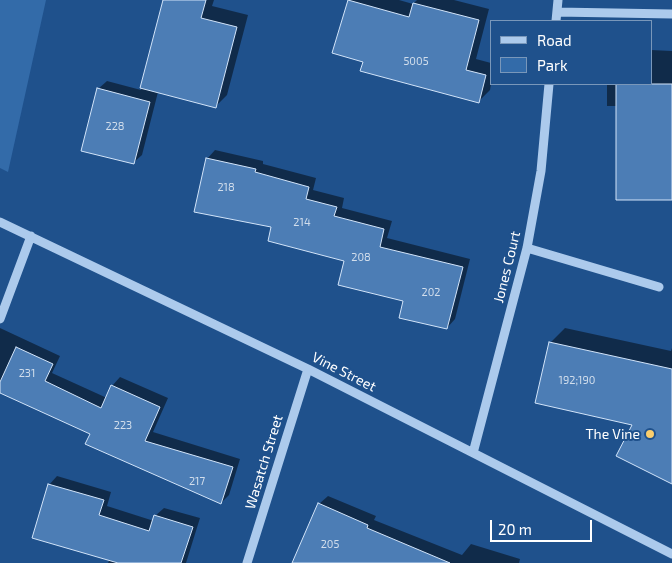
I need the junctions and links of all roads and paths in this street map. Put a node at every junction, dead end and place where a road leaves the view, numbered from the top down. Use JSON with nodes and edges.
{"nodes":[{"id":1,"x":558,"y":0,"type":"edge"},
{"id":2,"x":672,"y":14,"type":"edge"},
{"id":3,"x":556,"y":17,"type":"edge"},
{"id":4,"x":549,"y":85,"type":"edge"},
{"id":5,"x":0,"y":222,"type":"edge"},
{"id":6,"x":32,"y":236,"type":"junction"},
{"id":7,"x":527,"y":248,"type":"junction"},
{"id":8,"x":659,"y":287,"type":"dead end"},
{"id":9,"x":0,"y":319,"type":"edge"},
{"id":10,"x":308,"y":369,"type":"junction"},
{"id":11,"x":472,"y":453,"type":"junction"},
{"id":12,"x":672,"y":554,"type":"edge"},
{"id":13,"x":247,"y":563,"type":"edge"}],
"edges":[{"from":1,"to":3,"type":"street"},
{"from":2,"to":3,"type":"street"},
{"from":4,"to":7,"type":"street","name":"Jones Court"},
{"from":5,"to":6,"type":"street","name":"Vine Street"},
{"from":6,"to":9,"type":"street"},
{"from":6,"to":10,"type":"street","name":"Vine Street"},
{"from":7,"to":8,"type":"street"},
{"from":7,"to":11,"type":"street","name":"Jones Court"},
{"from":10,"to":11,"type":"street","name":"Vine Street"},
{"from":10,"to":13,"type":"street","name":"Wasatch Street"},
{"from":11,"to":12,"type":"street","name":"Vine Street"}]}
